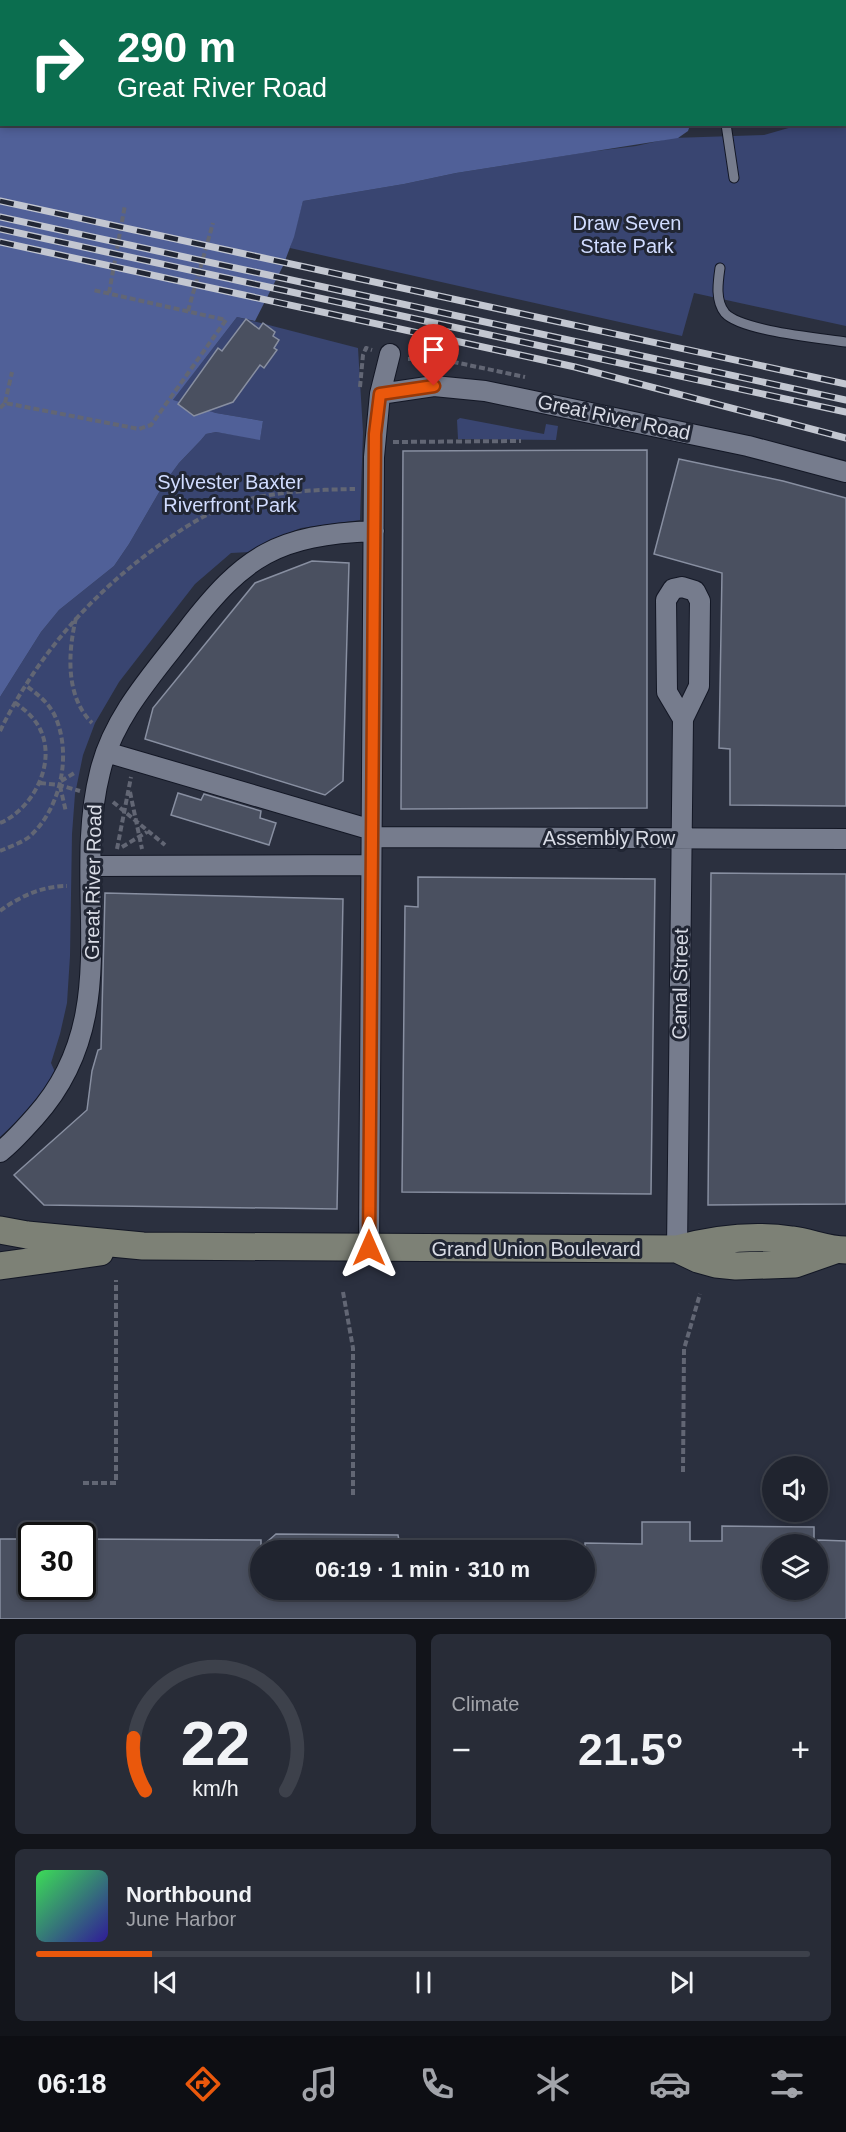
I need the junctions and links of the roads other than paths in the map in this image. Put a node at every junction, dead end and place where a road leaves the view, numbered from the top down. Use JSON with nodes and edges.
{"nodes":[{"id":1,"x":726,"y":126,"type":"edge"},
{"id":2,"x":734,"y":178,"type":"dead end"},
{"id":3,"x":720,"y":268,"type":"dead end"},
{"id":4,"x":846,"y":342,"type":"edge"},
{"id":5,"x":390,"y":354,"type":"dead end"},
{"id":6,"x":380,"y":394,"type":"junction"},
{"id":7,"x":846,"y":472,"type":"edge"},
{"id":8,"x":374,"y":531,"type":"junction"},
{"id":9,"x":683,"y":719,"type":"junction"},
{"id":10,"x":106,"y":752,"type":"junction"},
{"id":11,"x":372,"y":833,"type":"junction"},
{"id":12,"x":681,"y":839,"type":"junction"},
{"id":13,"x":846,"y":839,"type":"edge"},
{"id":14,"x":371,"y":865,"type":"junction"},
{"id":15,"x":91,"y":866,"type":"junction"},
{"id":16,"x":5,"y":1148,"type":"edge"},
{"id":17,"x":0,"y":1162,"type":"edge"},
{"id":18,"x":0,"y":1230,"type":"edge"},
{"id":19,"x":143,"y":1246,"type":"junction"},
{"id":20,"x":369,"y":1248,"type":"junction"},
{"id":21,"x":677,"y":1250,"type":"junction"},
{"id":22,"x":840,"y":1250,"type":"edge"},
{"id":23,"x":0,"y":1266,"type":"edge"}],
"edges":[{"from":1,"to":2,"type":"lane"},
{"from":3,"to":4,"type":"lane"},
{"from":5,"to":6,"type":"street"},
{"from":6,"to":7,"type":"street","name":"Great River Road"},
{"from":6,"to":8,"type":"street"},
{"from":8,"to":10,"type":"street","name":"Great River Road"},
{"from":8,"to":11,"type":"street"},
{"from":9,"to":9,"type":"street","name":"Canal Street"},
{"from":9,"to":12,"type":"street","name":"Canal Street"},
{"from":10,"to":11,"type":"street","name":"Assembly Row"},
{"from":10,"to":15,"type":"street","name":"Great River Road"},
{"from":11,"to":12,"type":"street","name":"Assembly Row"},
{"from":11,"to":14,"type":"street"},
{"from":12,"to":13,"type":"street","name":"Assembly Row"},
{"from":12,"to":21,"type":"street","name":"Canal Street"},
{"from":14,"to":15,"type":"street"},
{"from":14,"to":20,"type":"street"},
{"from":15,"to":16,"type":"street","name":"Great River Road"},
{"from":16,"to":17,"type":"street","name":"Great River Road"},
{"from":18,"to":19,"type":"street","name":"Grand Union Boulevard"},
{"from":19,"to":20,"type":"street","name":"Grand Union Boulevard"},
{"from":19,"to":23,"type":"street","name":"Grand Union Boulevard"},
{"from":20,"to":21,"type":"street","name":"Grand Union Boulevard"},
{"from":21,"to":22,"type":"street","name":"Grand Union Boulevard"}]}
